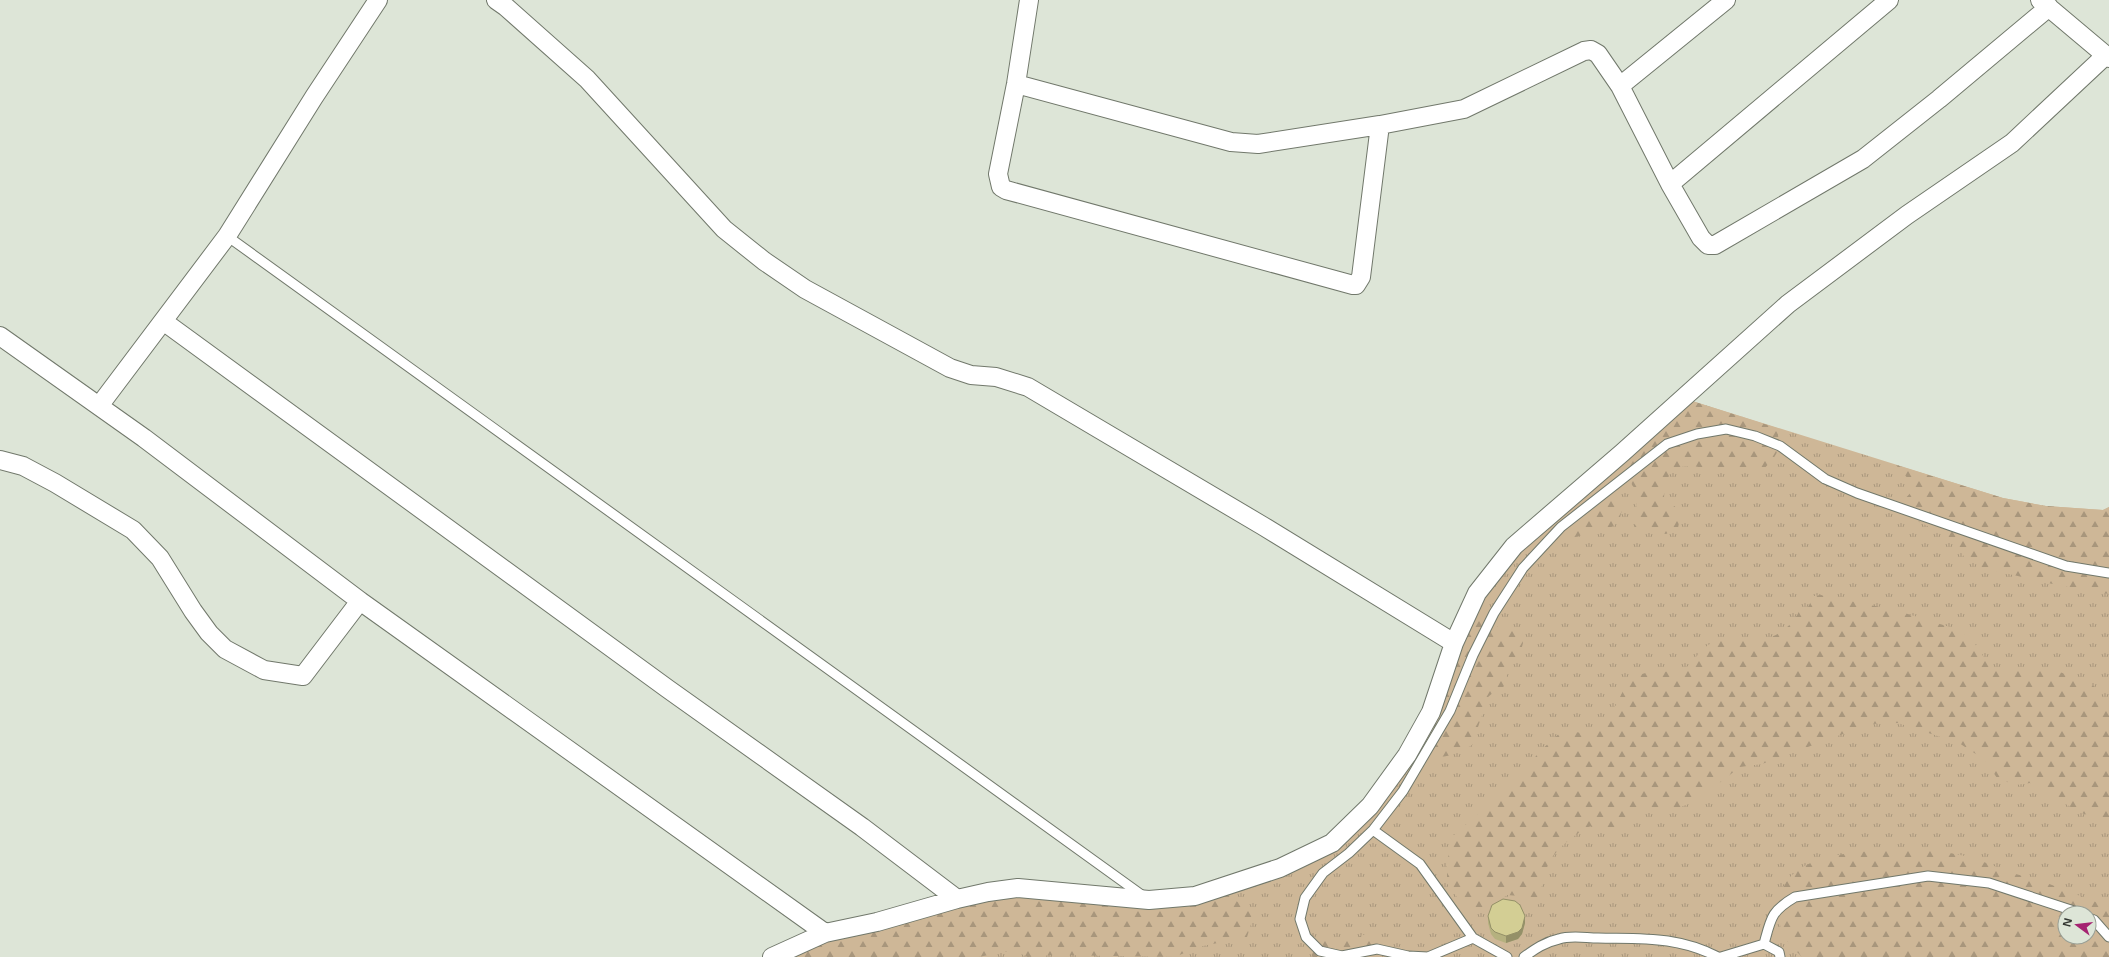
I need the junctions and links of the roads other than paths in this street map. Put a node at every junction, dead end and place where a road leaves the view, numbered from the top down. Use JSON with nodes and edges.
{"nodes":[{"id":1,"x":378,"y":0,"type":"edge"},
{"id":2,"x":496,"y":0,"type":"edge"},
{"id":3,"x":1029,"y":0,"type":"edge"},
{"id":4,"x":1726,"y":0,"type":"edge"},
{"id":5,"x":1889,"y":0,"type":"edge"},
{"id":6,"x":2045,"y":4,"type":"edge"},
{"id":7,"x":2107,"y":56,"type":"edge"},
{"id":8,"x":1016,"y":84,"type":"junction"},
{"id":9,"x":1620,"y":86,"type":"junction"},
{"id":10,"x":1380,"y":125,"type":"junction"},
{"id":11,"x":1670,"y":184,"type":"junction"},
{"id":12,"x":226,"y":236,"type":"junction"},
{"id":13,"x":163,"y":321,"type":"junction"},
{"id":14,"x":0,"y":336,"type":"edge"},
{"id":15,"x":99,"y":406,"type":"junction"},
{"id":16,"x":0,"y":460,"type":"edge"},
{"id":17,"x":2109,"y":573,"type":"edge"},
{"id":18,"x":360,"y":602,"type":"junction"},
{"id":19,"x":1454,"y":643,"type":"junction"},
{"id":20,"x":1373,"y":830,"type":"junction"},
{"id":21,"x":956,"y":899,"type":"junction"},
{"id":22,"x":1149,"y":900,"type":"junction"},
{"id":23,"x":2057,"y":905,"type":"edge"},
{"id":24,"x":2097,"y":923,"type":"edge"},
{"id":25,"x":825,"y":933,"type":"junction"},
{"id":26,"x":2109,"y":937,"type":"edge"},
{"id":27,"x":1473,"y":938,"type":"junction"},
{"id":28,"x":1764,"y":944,"type":"junction"},
{"id":29,"x":772,"y":957,"type":"edge"},
{"id":30,"x":1507,"y":957,"type":"edge"},
{"id":31,"x":1524,"y":957,"type":"edge"},
{"id":32,"x":1718,"y":957,"type":"edge"},
{"id":33,"x":1721,"y":957,"type":"edge"},
{"id":34,"x":1780,"y":957,"type":"edge"}],
"edges":[{"from":1,"to":12,"type":"street"},
{"from":2,"to":19,"type":"street"},
{"from":3,"to":8,"type":"street"},
{"from":4,"to":9,"type":"street"},
{"from":5,"to":11,"type":"street"},
{"from":6,"to":7,"type":"street"},
{"from":6,"to":11,"type":"street"},
{"from":7,"to":19,"type":"street"},
{"from":8,"to":10,"type":"street"},
{"from":8,"to":10,"type":"street"},
{"from":9,"to":10,"type":"street"},
{"from":9,"to":11,"type":"street"},
{"from":12,"to":13,"type":"street"},
{"from":12,"to":22,"type":"lane"},
{"from":13,"to":15,"type":"street"},
{"from":13,"to":21,"type":"street"},
{"from":14,"to":15,"type":"street"},
{"from":15,"to":18,"type":"street"},
{"from":16,"to":18,"type":"street"},
{"from":17,"to":20,"type":"lane"},
{"from":18,"to":25,"type":"street"},
{"from":19,"to":22,"type":"street"},
{"from":20,"to":27,"type":"lane"},
{"from":20,"to":27,"type":"lane"},
{"from":21,"to":22,"type":"street"},
{"from":21,"to":25,"type":"street"},
{"from":23,"to":28,"type":"lane"},
{"from":24,"to":26,"type":"lane"},
{"from":25,"to":29,"type":"street"},
{"from":27,"to":30,"type":"lane"},
{"from":28,"to":33,"type":"lane"},
{"from":28,"to":34,"type":"lane"},
{"from":31,"to":32,"type":"lane"}]}
